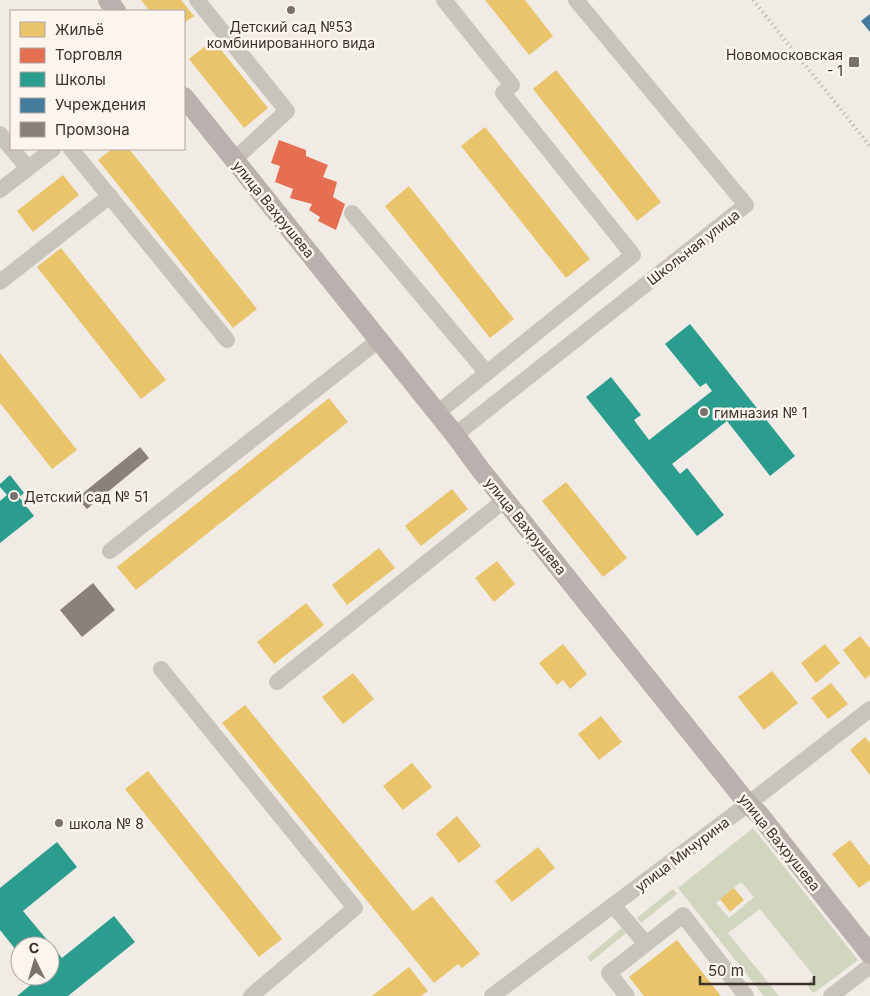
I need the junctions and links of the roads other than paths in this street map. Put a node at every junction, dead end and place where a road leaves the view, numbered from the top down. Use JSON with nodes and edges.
{"nodes":[{"id":1,"x":197,"y":0,"type":"edge"},
{"id":2,"x":444,"y":0,"type":"edge"},
{"id":3,"x":576,"y":0,"type":"edge"},
{"id":4,"x":185,"y":98,"type":"edge"},
{"id":5,"x":0,"y":134,"type":"edge"},
{"id":6,"x":10,"y":146,"type":"edge"},
{"id":7,"x":14,"y":150,"type":"edge"},
{"id":8,"x":51,"y":150,"type":"edge"},
{"id":9,"x":72,"y":150,"type":"edge"},
{"id":10,"x":235,"y":160,"type":"junction"},
{"id":11,"x":28,"y":168,"type":"junction"},
{"id":12,"x":0,"y":190,"type":"edge"},
{"id":13,"x":110,"y":196,"type":"junction"},
{"id":14,"x":352,"y":213,"type":"dead end"},
{"id":15,"x":0,"y":282,"type":"edge"},
{"id":16,"x":227,"y":340,"type":"dead end"},
{"id":17,"x":379,"y":340,"type":"junction"},
{"id":18,"x":487,"y":373,"type":"junction"},
{"id":19,"x":438,"y":413,"type":"junction"},
{"id":20,"x":455,"y":435,"type":"junction"},
{"id":21,"x":506,"y":499,"type":"junction"},
{"id":22,"x":110,"y":551,"type":"dead end"},
{"id":23,"x":161,"y":669,"type":"dead end"},
{"id":24,"x":277,"y":682,"type":"dead end"},
{"id":25,"x":870,"y":709,"type":"edge"},
{"id":26,"x":748,"y":804,"type":"junction"},
{"id":27,"x":613,"y":905,"type":"junction"},
{"id":28,"x":646,"y":944,"type":"junction"},
{"id":29,"x":870,"y":954,"type":"edge"},
{"id":30,"x":870,"y":966,"type":"edge"},
{"id":31,"x":251,"y":996,"type":"edge"},
{"id":32,"x":492,"y":996,"type":"edge"},
{"id":33,"x":627,"y":996,"type":"edge"},
{"id":34,"x":746,"y":996,"type":"edge"},
{"id":35,"x":831,"y":996,"type":"edge"}],
"edges":[{"from":1,"to":10,"type":"street"},
{"from":2,"to":18,"type":"street"},
{"from":3,"to":20,"type":"street","name":"Школьная улица"},
{"from":4,"to":10,"type":"main road","name":"улица Вахрушева"},
{"from":5,"to":6,"type":"street"},
{"from":7,"to":11,"type":"street"},
{"from":8,"to":11,"type":"street"},
{"from":9,"to":13,"type":"street"},
{"from":10,"to":17,"type":"main road","name":"улица Вахрушева"},
{"from":11,"to":12,"type":"street"},
{"from":13,"to":15,"type":"street"},
{"from":13,"to":16,"type":"street"},
{"from":14,"to":18,"type":"street"},
{"from":17,"to":19,"type":"main road","name":"улица Вахрушева"},
{"from":17,"to":22,"type":"street"},
{"from":18,"to":19,"type":"street"},
{"from":19,"to":20,"type":"main road","name":"улица Вахрушева"},
{"from":20,"to":21,"type":"main road","name":"улица Вахрушева"},
{"from":21,"to":24,"type":"street"},
{"from":21,"to":26,"type":"main road","name":"улица Вахрушева"},
{"from":23,"to":31,"type":"street"},
{"from":25,"to":26,"type":"street","name":"улица Мичурина"},
{"from":26,"to":27,"type":"street","name":"улица Мичурина"},
{"from":26,"to":29,"type":"main road","name":"улица Вахрушева"},
{"from":27,"to":28,"type":"street"},
{"from":27,"to":32,"type":"street","name":"улица Мичурина"},
{"from":28,"to":33,"type":"street"},
{"from":28,"to":34,"type":"street"},
{"from":30,"to":35,"type":"street"}]}
